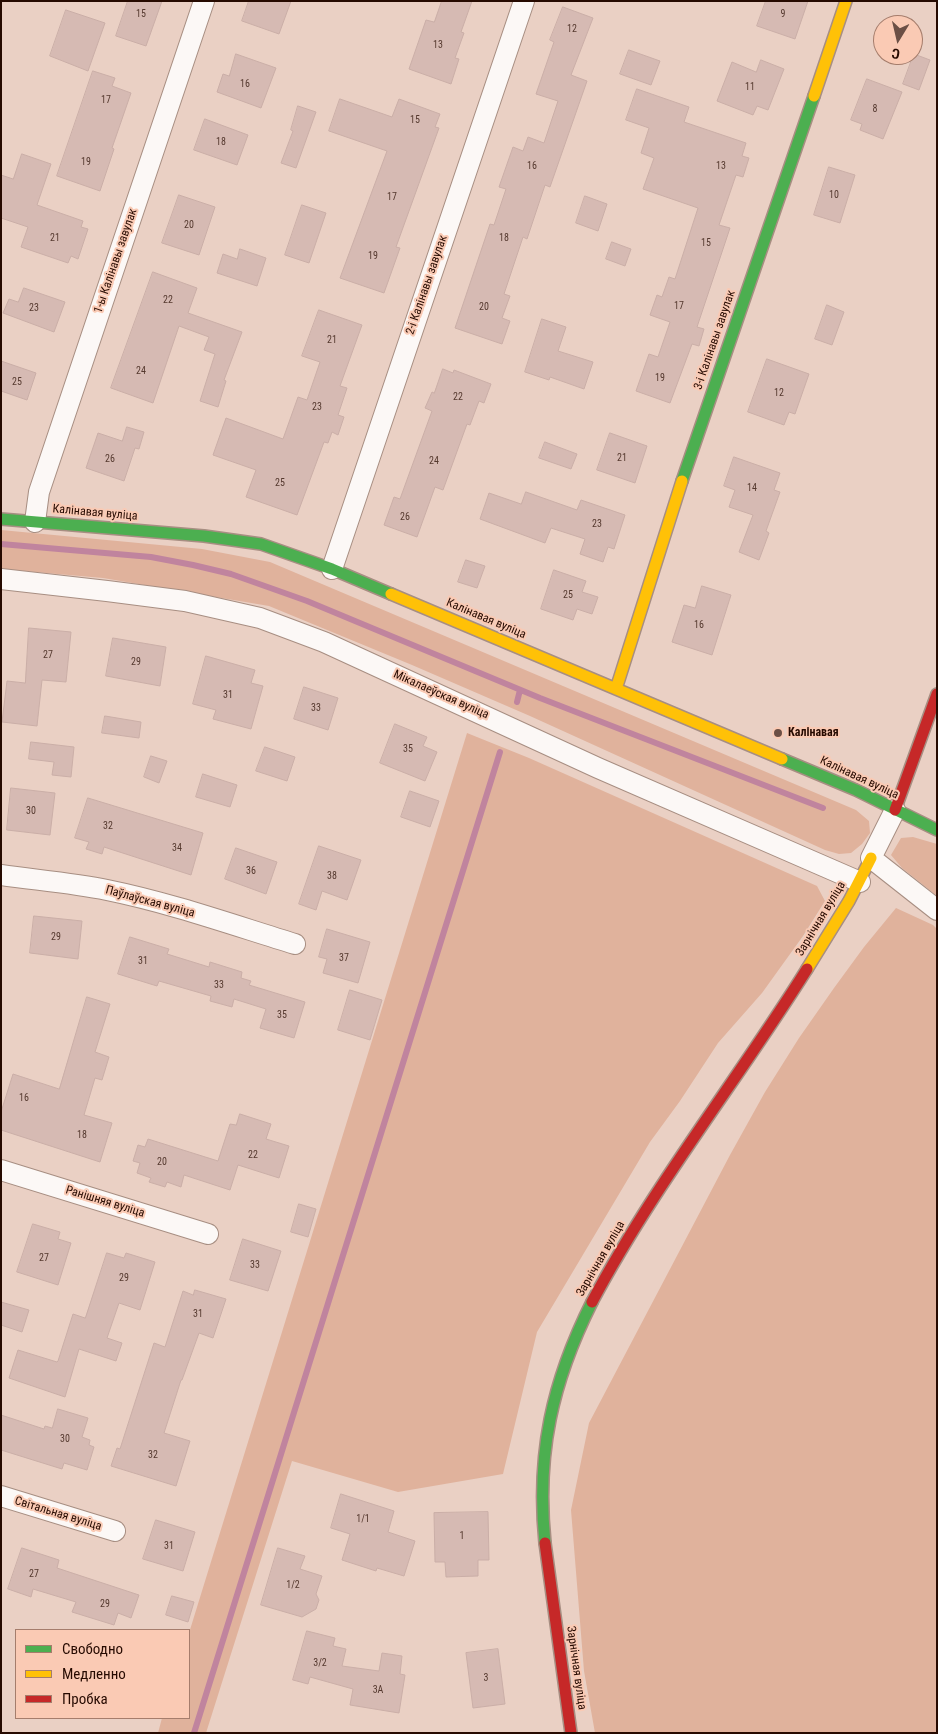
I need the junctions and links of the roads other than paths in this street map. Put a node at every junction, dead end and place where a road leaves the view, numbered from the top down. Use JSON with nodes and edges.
{"nodes":[{"id":1,"x":204,"y":1,"type":"edge"},
{"id":2,"x":524,"y":1,"type":"edge"},
{"id":3,"x":846,"y":1,"type":"edge"},
{"id":4,"x":1,"y":519,"type":"edge"},
{"id":5,"x":35,"y":522,"type":"junction"},
{"id":6,"x":332,"y":569,"type":"junction"},
{"id":7,"x":1,"y":580,"type":"edge"},
{"id":8,"x":616,"y":690,"type":"junction"},
{"id":9,"x":937,"y":694,"type":"edge"},
{"id":10,"x":895,"y":810,"type":"junction"},
{"id":11,"x":937,"y":830,"type":"edge"},
{"id":12,"x":871,"y":858,"type":"junction"},
{"id":13,"x":1,"y":875,"type":"edge"},
{"id":14,"x":860,"y":882,"type":"junction"},
{"id":15,"x":937,"y":910,"type":"edge"},
{"id":16,"x":295,"y":944,"type":"dead end"},
{"id":17,"x":1,"y":1170,"type":"edge"},
{"id":18,"x":208,"y":1234,"type":"dead end"},
{"id":19,"x":1,"y":1496,"type":"edge"},
{"id":20,"x":115,"y":1531,"type":"dead end"},
{"id":21,"x":571,"y":1733,"type":"edge"}],
"edges":[{"from":1,"to":5,"type":"street","name":"1-ы Калінавы завулак"},
{"from":2,"to":6,"type":"street","name":"2-і Калінавы завулак"},
{"from":3,"to":8,"type":"street","name":"3-і Калінавы завулак"},
{"from":4,"to":5,"type":"street","name":"Калінавая вуліца"},
{"from":5,"to":6,"type":"street","name":"Калінавая вуліца"},
{"from":6,"to":8,"type":"street","name":"Калінавая вуліца"},
{"from":7,"to":14,"type":"street","name":"Мікалаеўская вуліца"},
{"from":8,"to":10,"type":"street","name":"Калінавая вуліца"},
{"from":9,"to":10,"type":"street"},
{"from":10,"to":11,"type":"street","name":"Калінавая вуліца"},
{"from":10,"to":12,"type":"street"},
{"from":12,"to":14,"type":"street","name":"Зарнічная вуліца"},
{"from":12,"to":15,"type":"street"},
{"from":13,"to":16,"type":"street","name":"Паўлаўская вуліца"},
{"from":14,"to":21,"type":"street","name":"Зарнічная вуліца"},
{"from":17,"to":18,"type":"street","name":"Ранішняя вуліца"},
{"from":19,"to":20,"type":"street","name":"Світальная вуліца"}]}
